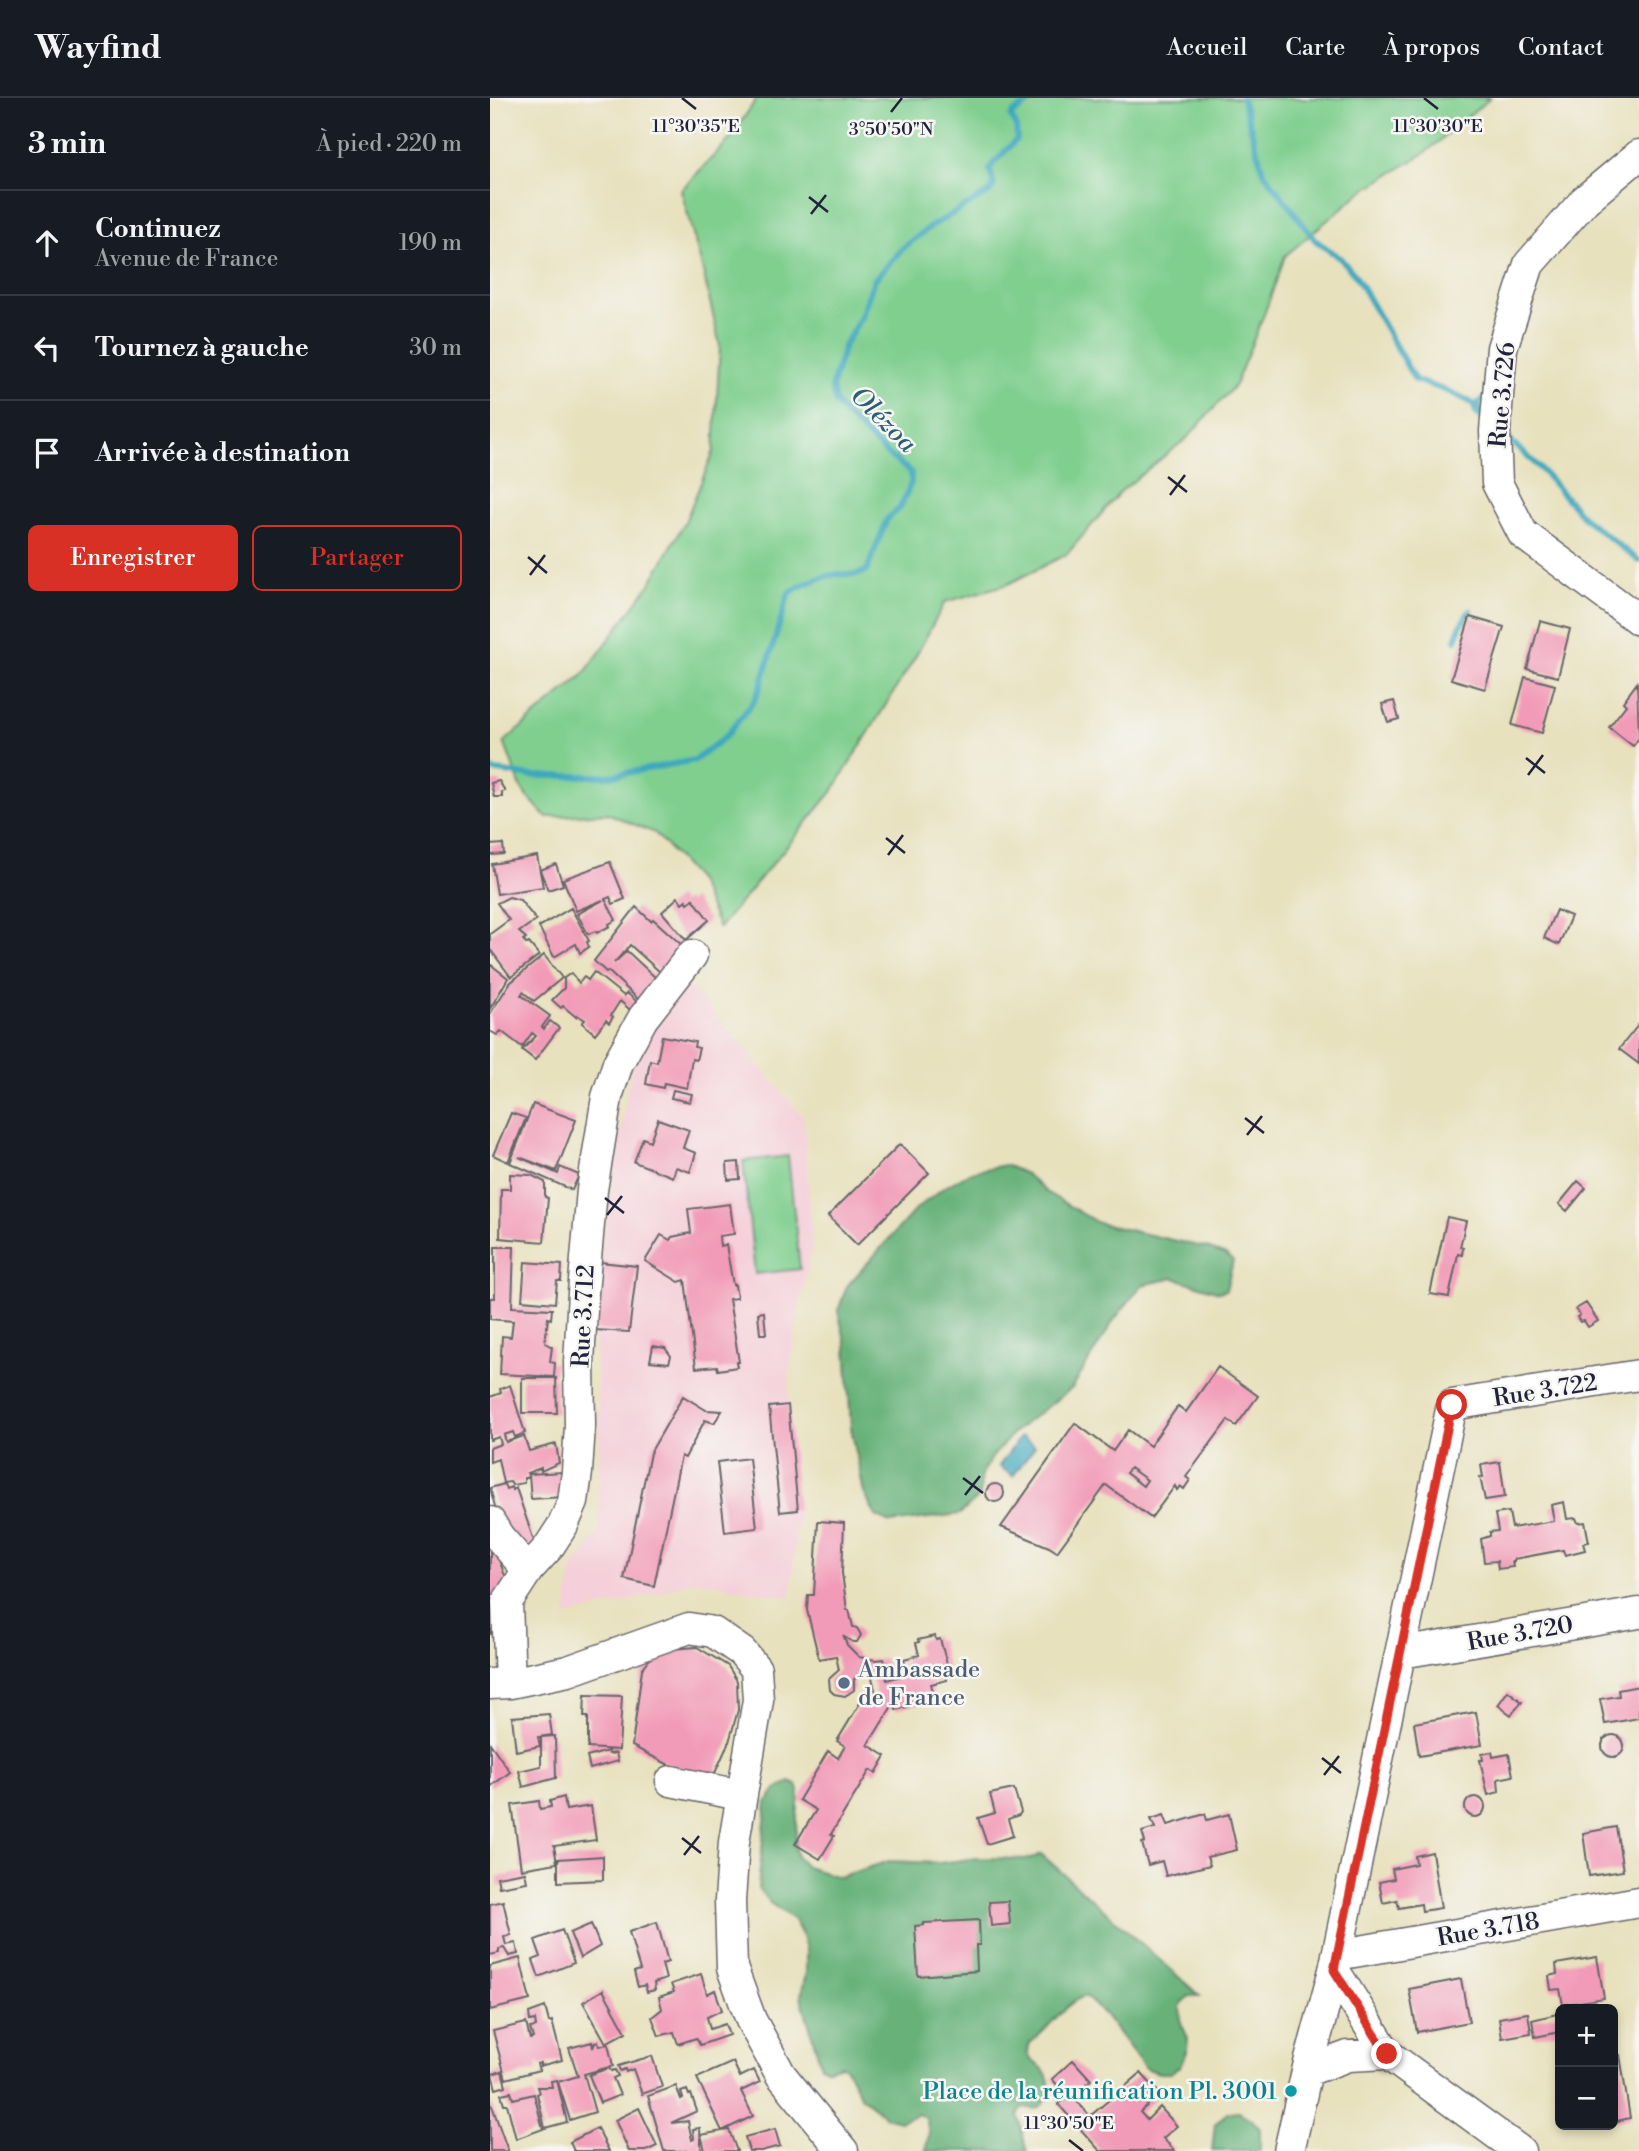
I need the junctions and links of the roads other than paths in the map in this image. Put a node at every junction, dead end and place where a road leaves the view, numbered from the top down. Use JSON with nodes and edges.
{"nodes":[{"id":1,"x":1639,"y":155,"type":"edge"},
{"id":2,"x":1639,"y":620,"type":"edge"},
{"id":3,"x":692,"y":955,"type":"dead end"},
{"id":4,"x":1639,"y":1375,"type":"edge"},
{"id":5,"x":490,"y":1522,"type":"edge"},
{"id":6,"x":528,"y":1570,"type":"junction"},
{"id":7,"x":1639,"y":1613,"type":"edge"},
{"id":8,"x":1401,"y":1653,"type":"junction"},
{"id":9,"x":500,"y":1683,"type":"edge"},
{"id":10,"x":671,"y":1781,"type":"dead end"},
{"id":11,"x":740,"y":1795,"type":"junction"},
{"id":12,"x":1639,"y":1902,"type":"edge"},
{"id":13,"x":1336,"y":1963,"type":"junction"},
{"id":14,"x":1387,"y":2054,"type":"junction"},
{"id":15,"x":1307,"y":2071,"type":"junction"},
{"id":16,"x":843,"y":2151,"type":"edge"},
{"id":17,"x":1289,"y":2151,"type":"edge"},
{"id":18,"x":1520,"y":2151,"type":"edge"}],
"edges":[{"from":1,"to":2,"type":"street","name":"Rue 3.726"},
{"from":3,"to":6,"type":"street","name":"Rue 3.712"},
{"from":4,"to":8,"type":"street","name":"Rue 3.722"},
{"from":5,"to":6,"type":"street"},
{"from":6,"to":9,"type":"street","name":"Rue 3.712"},
{"from":7,"to":8,"type":"street","name":"Rue 3.720"},
{"from":8,"to":13,"type":"street"},
{"from":9,"to":11,"type":"street"},
{"from":10,"to":11,"type":"street"},
{"from":11,"to":16,"type":"street"},
{"from":12,"to":13,"type":"street","name":"Rue 3.718"},
{"from":13,"to":14,"type":"street"},
{"from":13,"to":15,"type":"street"},
{"from":14,"to":15,"type":"street"},
{"from":14,"to":18,"type":"street"},
{"from":15,"to":17,"type":"street"}]}
